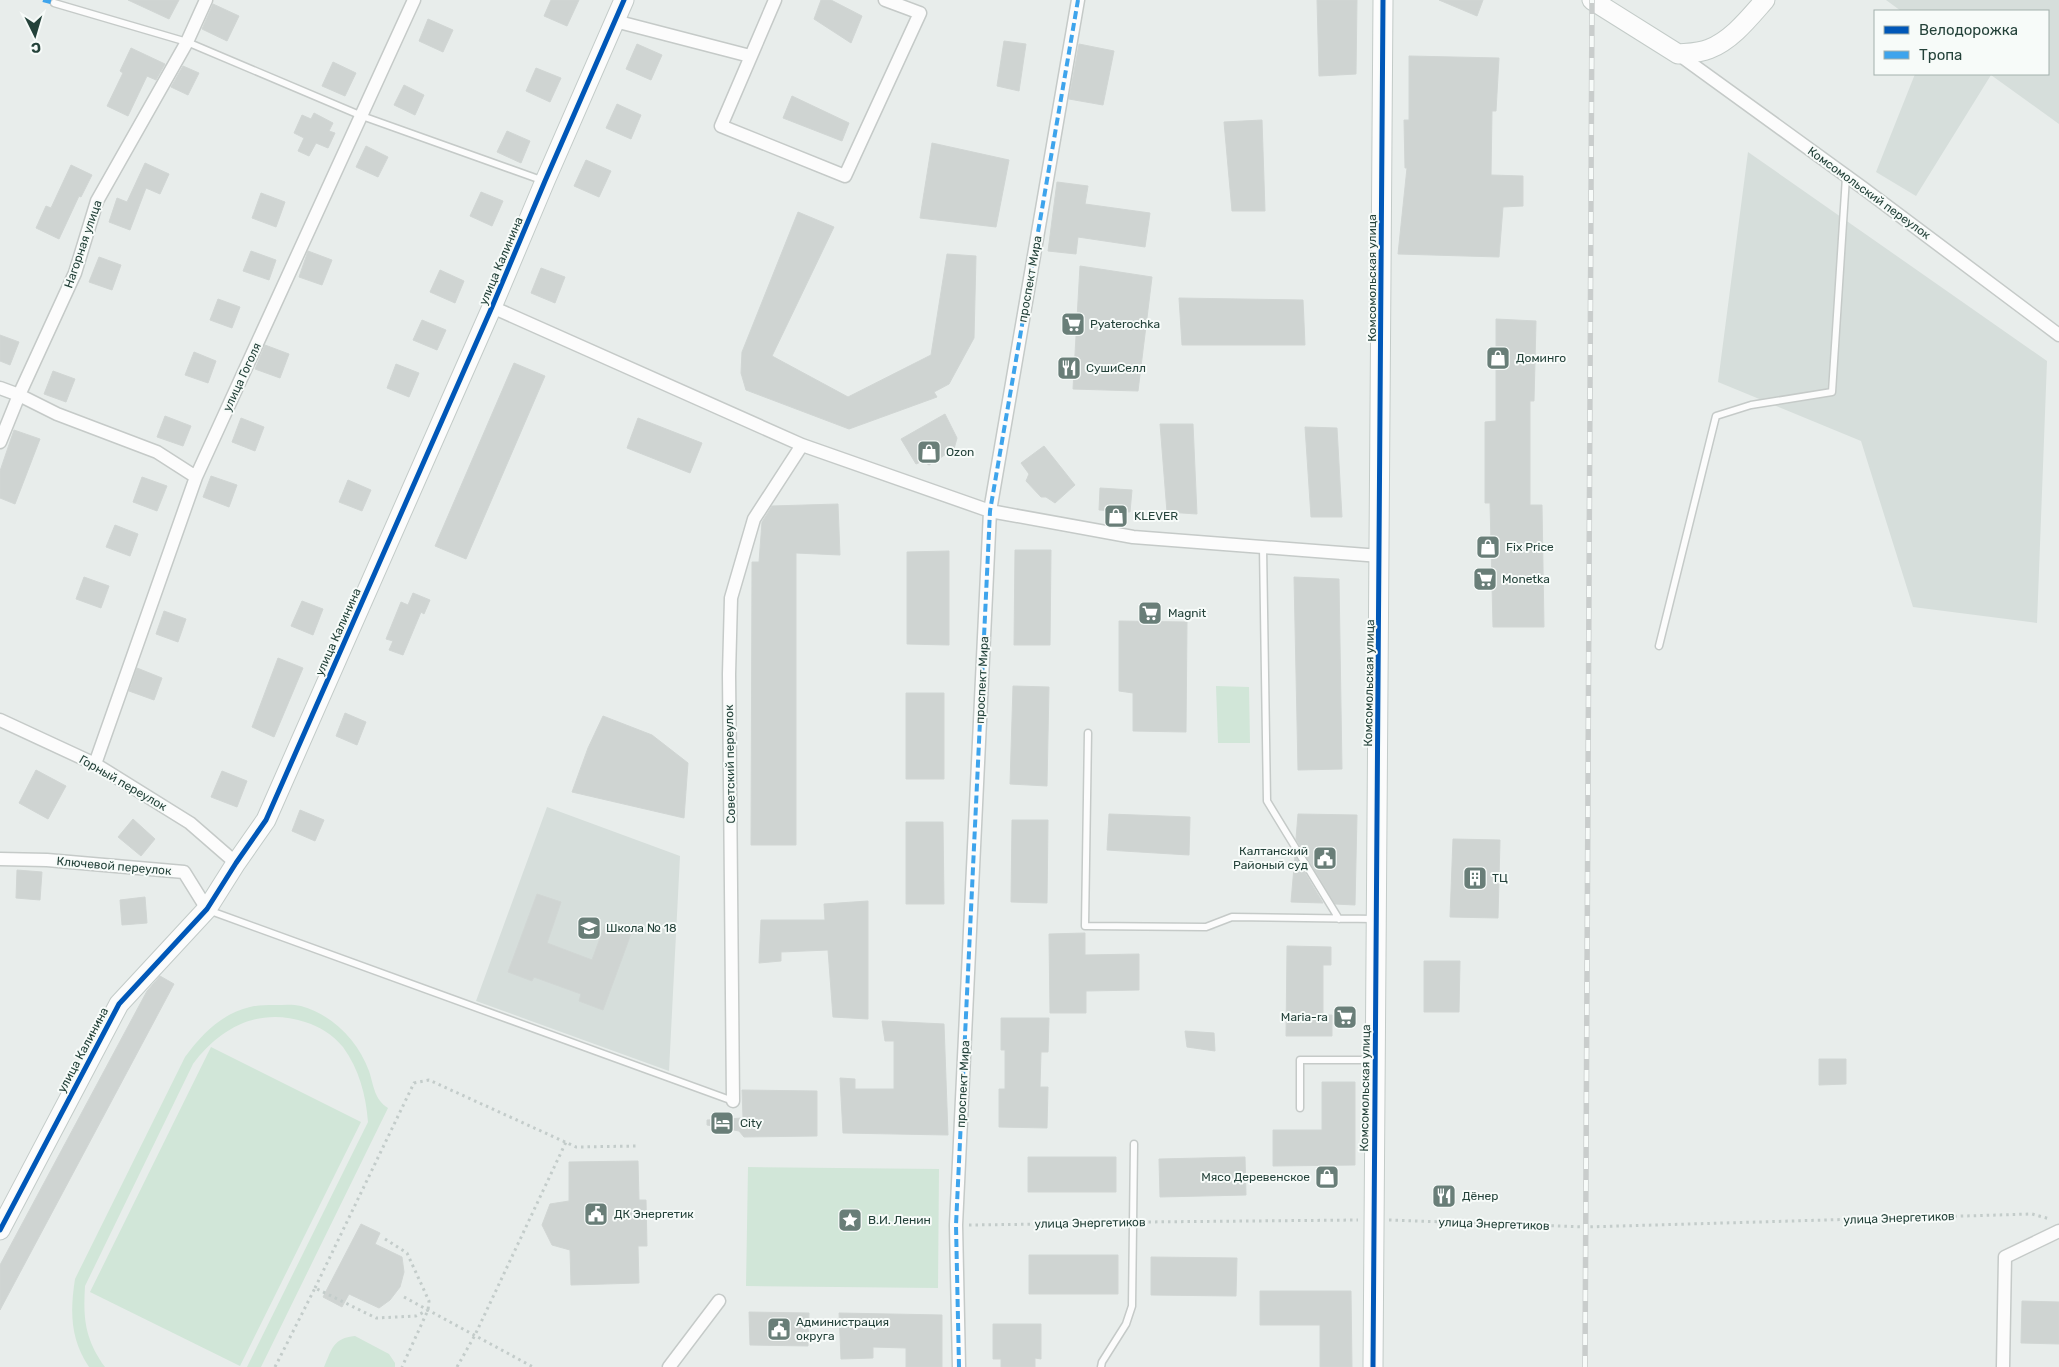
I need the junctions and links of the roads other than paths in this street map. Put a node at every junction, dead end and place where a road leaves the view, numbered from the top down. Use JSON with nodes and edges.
{"nodes":[{"id":1,"x":206,"y":0,"type":"edge"},
{"id":2,"x":414,"y":0,"type":"edge"},
{"id":3,"x":624,"y":0,"type":"edge"},
{"id":4,"x":775,"y":0,"type":"edge"},
{"id":5,"x":885,"y":0,"type":"edge"},
{"id":6,"x":1078,"y":0,"type":"edge"},
{"id":7,"x":1383,"y":0,"type":"edge"},
{"id":8,"x":1592,"y":0,"type":"edge"},
{"id":9,"x":1765,"y":0,"type":"edge"},
{"id":10,"x":54,"y":3,"type":"dead end"},
{"id":11,"x":615,"y":21,"type":"junction"},
{"id":12,"x":187,"y":42,"type":"junction"},
{"id":13,"x":1678,"y":54,"type":"junction"},
{"id":14,"x":750,"y":56,"type":"junction"},
{"id":15,"x":362,"y":116,"type":"junction"},
{"id":16,"x":1846,"y":176,"type":"junction"},
{"id":17,"x":545,"y":181,"type":"junction"},
{"id":18,"x":492,"y":307,"type":"junction"},
{"id":19,"x":2059,"y":334,"type":"edge"},
{"id":20,"x":0,"y":388,"type":"edge"},
{"id":21,"x":19,"y":395,"type":"junction"},
{"id":22,"x":0,"y":442,"type":"edge"},
{"id":23,"x":802,"y":445,"type":"junction"},
{"id":24,"x":196,"y":477,"type":"junction"},
{"id":25,"x":990,"y":511,"type":"junction"},
{"id":26,"x":1263,"y":547,"type":"junction"},
{"id":27,"x":1380,"y":556,"type":"junction"},
{"id":28,"x":1658,"y":646,"type":"dead end"},
{"id":29,"x":0,"y":720,"type":"edge"},
{"id":30,"x":1088,"y":733,"type":"dead end"},
{"id":31,"x":95,"y":764,"type":"junction"},
{"id":32,"x":0,"y":859,"type":"edge"},
{"id":33,"x":236,"y":863,"type":"junction"},
{"id":34,"x":207,"y":909,"type":"junction"},
{"id":35,"x":1339,"y":919,"type":"junction"},
{"id":36,"x":1377,"y":919,"type":"junction"},
{"id":37,"x":1375,"y":1060,"type":"junction"},
{"id":38,"x":733,"y":1101,"type":"joint"},
{"id":39,"x":1300,"y":1108,"type":"dead end"},
{"id":40,"x":1134,"y":1144,"type":"dead end"},
{"id":41,"x":0,"y":1230,"type":"edge"},
{"id":42,"x":2059,"y":1231,"type":"edge"},
{"id":43,"x":719,"y":1301,"type":"dead end"},
{"id":44,"x":669,"y":1367,"type":"edge"},
{"id":45,"x":960,"y":1367,"type":"edge"},
{"id":46,"x":1102,"y":1367,"type":"edge"},
{"id":47,"x":1373,"y":1367,"type":"edge"},
{"id":48,"x":2004,"y":1367,"type":"edge"}],
"edges":[{"from":1,"to":12,"type":"street","name":"Нагорная улица"},
{"from":2,"to":15,"type":"street","name":"улица Гоголя"},
{"from":3,"to":11,"type":"street","name":"улица Калинина"},
{"from":4,"to":14,"type":"street"},
{"from":5,"to":14,"type":"street"},
{"from":6,"to":25,"type":"street","name":"проспект Мира"},
{"from":7,"to":27,"type":"street","name":"Комсомольская улица"},
{"from":8,"to":13,"type":"street"},
{"from":9,"to":13,"type":"street"},
{"from":10,"to":12,"type":"lane"},
{"from":11,"to":14,"type":"street"},
{"from":11,"to":17,"type":"street","name":"улица Калинина"},
{"from":12,"to":15,"type":"lane"},
{"from":12,"to":21,"type":"street","name":"Нагорная улица"},
{"from":13,"to":16,"type":"street","name":"Комсомольский переулок"},
{"from":15,"to":17,"type":"lane"},
{"from":15,"to":24,"type":"street","name":"улица Гоголя"},
{"from":16,"to":19,"type":"street","name":"Комсомольский переулок"},
{"from":16,"to":28,"type":"lane"},
{"from":17,"to":18,"type":"street","name":"улица Калинина"},
{"from":18,"to":23,"type":"street"},
{"from":18,"to":33,"type":"street","name":"улица Калинина"},
{"from":20,"to":21,"type":"street"},
{"from":21,"to":22,"type":"street","name":"Нагорная улица"},
{"from":21,"to":24,"type":"street"},
{"from":23,"to":25,"type":"street"},
{"from":23,"to":38,"type":"street","name":"Советский переулок"},
{"from":24,"to":31,"type":"street","name":"улица Гоголя"},
{"from":25,"to":26,"type":"street"},
{"from":25,"to":45,"type":"street","name":"проспект Мира"},
{"from":26,"to":27,"type":"street"},
{"from":26,"to":35,"type":"lane"},
{"from":27,"to":36,"type":"street","name":"Комсомольская улица"},
{"from":29,"to":31,"type":"street","name":"Горный переулок"},
{"from":30,"to":35,"type":"lane"},
{"from":31,"to":33,"type":"street","name":"Горный переулок"},
{"from":32,"to":34,"type":"street","name":"Ключевой переулок"},
{"from":33,"to":34,"type":"street","name":"улица Калинина"},
{"from":34,"to":38,"type":"lane"},
{"from":34,"to":41,"type":"street","name":"улица Калинина"},
{"from":35,"to":36,"type":"lane"},
{"from":36,"to":37,"type":"street","name":"Комсомольская улица"},
{"from":37,"to":39,"type":"lane"},
{"from":37,"to":47,"type":"street","name":"Комсомольская улица"},
{"from":40,"to":46,"type":"lane"},
{"from":42,"to":48,"type":"street"},
{"from":43,"to":44,"type":"street"}]}
